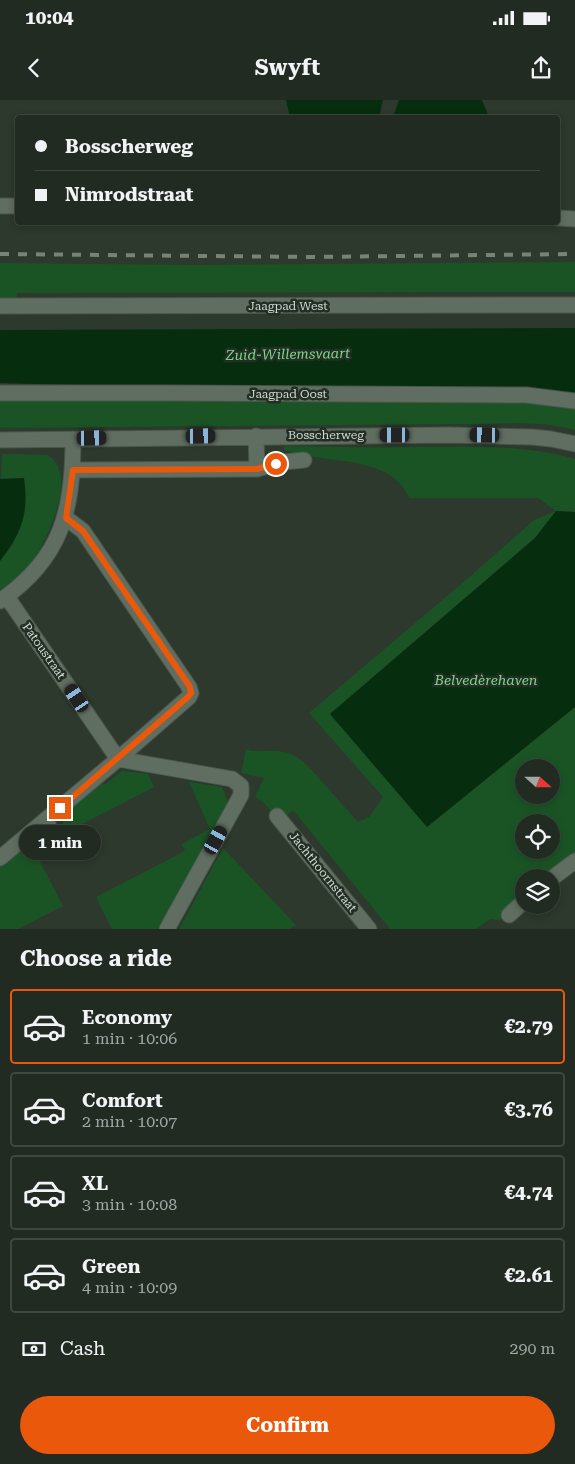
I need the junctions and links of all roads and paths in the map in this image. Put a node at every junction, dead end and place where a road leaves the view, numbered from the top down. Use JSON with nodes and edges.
{"nodes":[{"id":1,"x":0,"y":206,"type":"edge"},
{"id":2,"x":15,"y":206,"type":"edge"},
{"id":3,"x":560,"y":218,"type":"edge"},
{"id":4,"x":575,"y":218,"type":"edge"},
{"id":5,"x":0,"y":306,"type":"edge"},
{"id":6,"x":575,"y":306,"type":"edge"},
{"id":7,"x":0,"y":393,"type":"edge"},
{"id":8,"x":575,"y":401,"type":"edge"},
{"id":9,"x":256,"y":436,"type":"junction"},
{"id":10,"x":73,"y":438,"type":"junction"},
{"id":11,"x":0,"y":440,"type":"edge"},
{"id":12,"x":575,"y":444,"type":"edge"},
{"id":13,"x":304,"y":460,"type":"dead end"},
{"id":14,"x":257,"y":469,"type":"junction"},
{"id":15,"x":73,"y":470,"type":"junction"},
{"id":16,"x":66,"y":518,"type":"junction"},
{"id":17,"x":3,"y":599,"type":"edge"},
{"id":18,"x":118,"y":759,"type":"junction"},
{"id":19,"x":278,"y":816,"type":"dead end"},
{"id":20,"x":45,"y":820,"type":"junction"},
{"id":21,"x":55,"y":838,"type":"dead end"},
{"id":22,"x":0,"y":858,"type":"edge"},
{"id":23,"x":575,"y":861,"type":"edge"},
{"id":24,"x":560,"y":872,"type":"edge"},
{"id":25,"x":515,"y":909,"type":"edge"},
{"id":26,"x":509,"y":915,"type":"dead end"},
{"id":27,"x":167,"y":929,"type":"edge"},
{"id":28,"x":369,"y":929,"type":"edge"}],
"edges":[{"from":1,"to":2,"type":"street"},
{"from":3,"to":4,"type":"street"},
{"from":5,"to":6,"type":"street","name":"Jaagpad West"},
{"from":7,"to":8,"type":"street","name":"Jaagpad Oost"},
{"from":9,"to":10,"type":"street","name":"Bosscherweg"},
{"from":9,"to":12,"type":"street","name":"Bosscherweg"},
{"from":9,"to":14,"type":"street"},
{"from":10,"to":11,"type":"street","name":"Bosscherweg"},
{"from":10,"to":15,"type":"street"},
{"from":13,"to":14,"type":"street","name":"Bosscherweg"},
{"from":14,"to":15,"type":"street","name":"Bosscherweg"},
{"from":15,"to":16,"type":"street"},
{"from":16,"to":17,"type":"street"},
{"from":16,"to":18,"type":"street"},
{"from":17,"to":18,"type":"street","name":"Patoustraat"},
{"from":18,"to":20,"type":"street"},
{"from":18,"to":27,"type":"street"},
{"from":19,"to":28,"type":"street","name":"Jachthoornstraat"},
{"from":20,"to":21,"type":"street"},
{"from":20,"to":22,"type":"street"},
{"from":23,"to":24,"type":"street"},
{"from":25,"to":26,"type":"street"}]}
